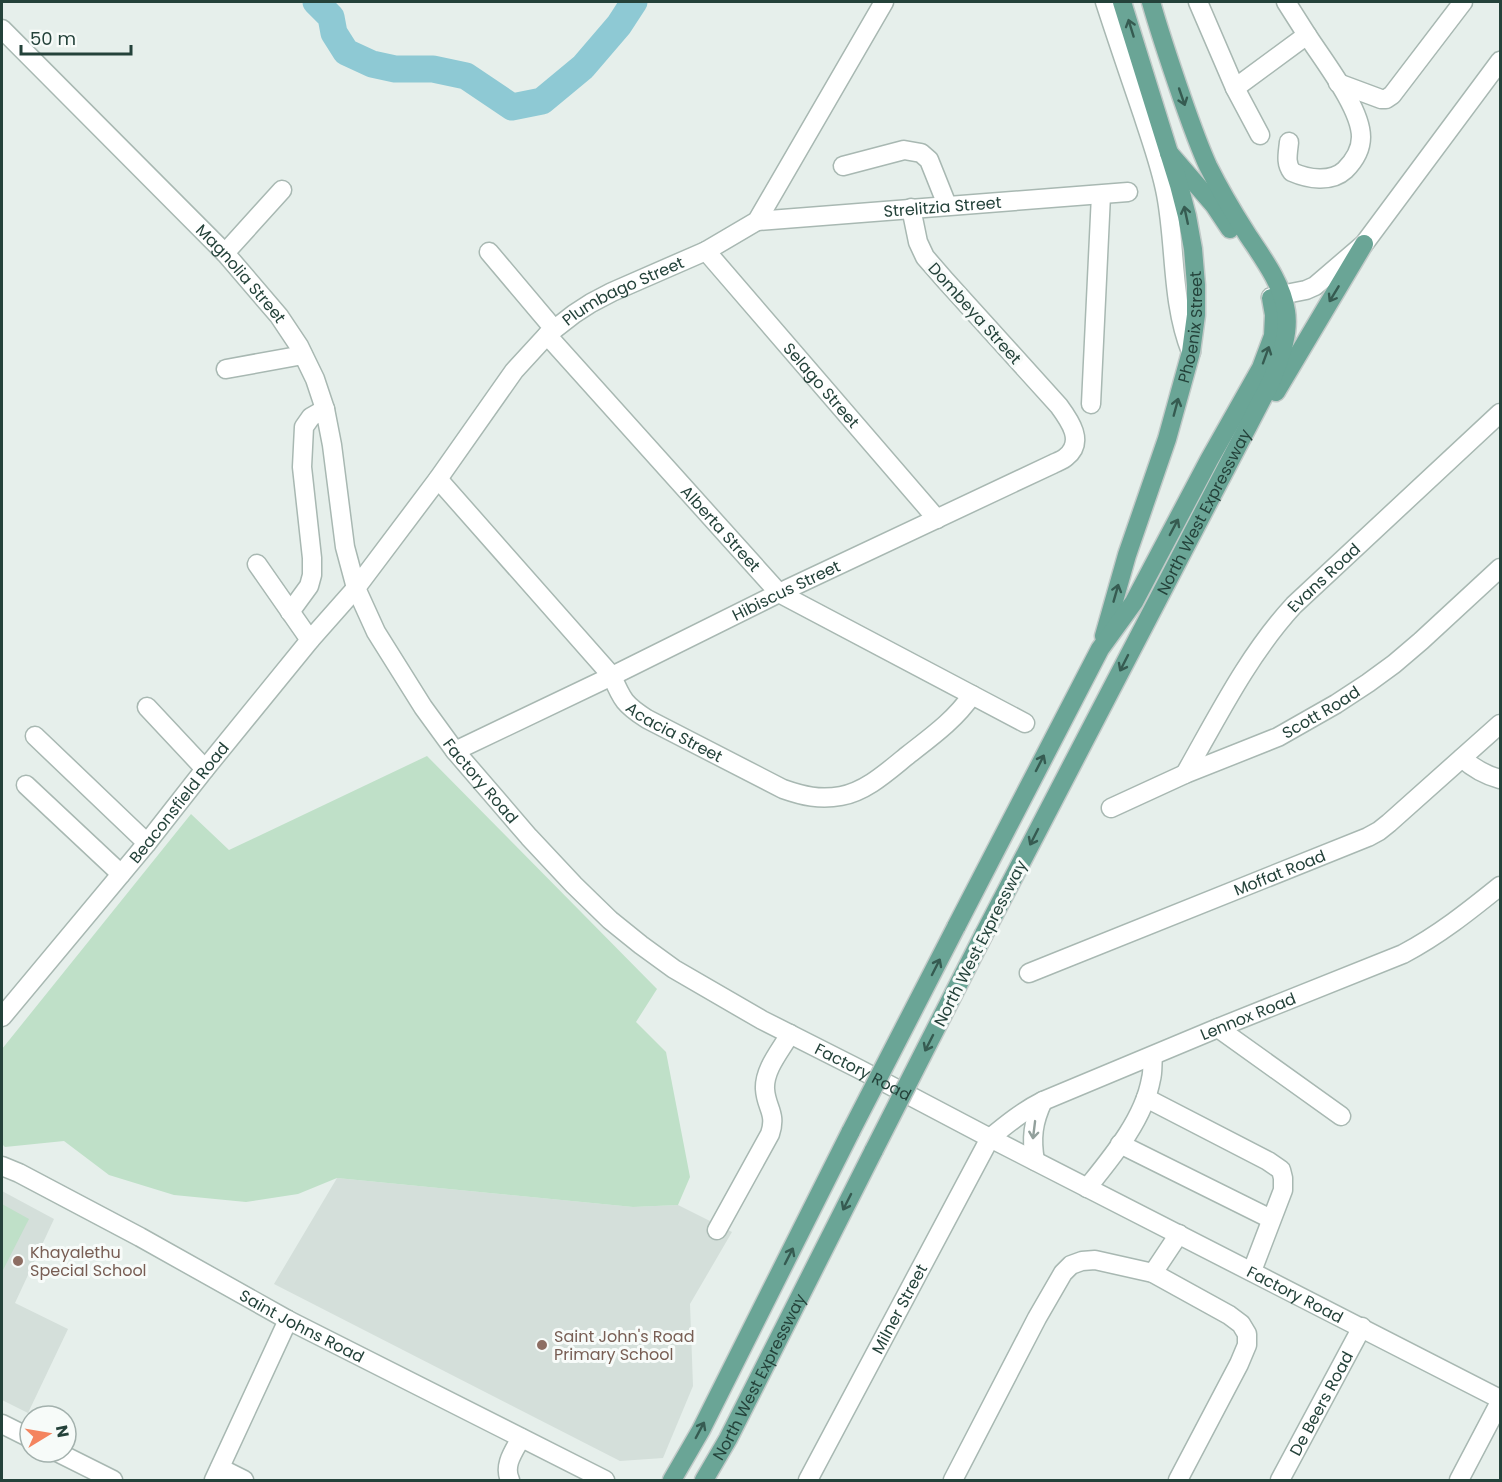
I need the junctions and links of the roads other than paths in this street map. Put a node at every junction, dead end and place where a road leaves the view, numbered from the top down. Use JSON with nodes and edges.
{"nodes":[{"id":1,"x":884,"y":2,"type":"edge"},
{"id":2,"x":1105,"y":2,"type":"edge"},
{"id":3,"x":1122,"y":2,"type":"edge"},
{"id":4,"x":1151,"y":2,"type":"edge"},
{"id":5,"x":1198,"y":2,"type":"edge"},
{"id":6,"x":1286,"y":2,"type":"edge"},
{"id":7,"x":1464,"y":2,"type":"edge"},
{"id":8,"x":2,"y":29,"type":"edge"},
{"id":9,"x":1307,"y":35,"type":"junction"},
{"id":10,"x":1500,"y":61,"type":"edge"},
{"id":11,"x":1338,"y":83,"type":"junction"},
{"id":12,"x":1235,"y":88,"type":"junction"},
{"id":13,"x":1260,"y":135,"type":"dead end"},
{"id":14,"x":1289,"y":142,"type":"dead end"},
{"id":15,"x":1169,"y":153,"type":"junction"},
{"id":16,"x":843,"y":166,"type":"dead end"},
{"id":17,"x":282,"y":190,"type":"dead end"},
{"id":18,"x":1128,"y":192,"type":"dead end"},
{"id":19,"x":1101,"y":195,"type":"junction"},
{"id":20,"x":947,"y":206,"type":"junction"},
{"id":21,"x":911,"y":208,"type":"junction"},
{"id":22,"x":757,"y":221,"type":"junction"},
{"id":23,"x":1364,"y":244,"type":"junction"},
{"id":24,"x":706,"y":251,"type":"junction"},
{"id":25,"x":489,"y":252,"type":"dead end"},
{"id":26,"x":225,"y":253,"type":"junction"},
{"id":27,"x":1276,"y":296,"type":"junction"},
{"id":28,"x":551,"y":332,"type":"junction"},
{"id":29,"x":1191,"y":352,"type":"junction"},
{"id":30,"x":303,"y":355,"type":"junction"},
{"id":31,"x":226,"y":369,"type":"dead end"},
{"id":32,"x":1091,"y":404,"type":"dead end"},
{"id":33,"x":1059,"y":406,"type":"joint"},
{"id":34,"x":325,"y":409,"type":"junction"},
{"id":35,"x":1500,"y":413,"type":"edge"},
{"id":36,"x":438,"y":479,"type":"junction"},
{"id":37,"x":1205,"y":507,"type":"junction"},
{"id":38,"x":937,"y":519,"type":"junction"},
{"id":39,"x":258,"y":564,"type":"dead end"},
{"id":40,"x":1500,"y":568,"type":"edge"},
{"id":41,"x":357,"y":588,"type":"junction"},
{"id":42,"x":779,"y":593,"type":"junction"},
{"id":43,"x":290,"y":612,"type":"junction"},
{"id":44,"x":310,"y":640,"type":"junction"},
{"id":45,"x":1100,"y":649,"type":"junction"},
{"id":46,"x":612,"y":676,"type":"junction"},
{"id":47,"x":972,"y":695,"type":"junction"},
{"id":48,"x":147,"y":707,"type":"dead end"},
{"id":49,"x":1025,"y":723,"type":"dead end"},
{"id":50,"x":1500,"y":724,"type":"edge"},
{"id":51,"x":35,"y":736,"type":"dead end"},
{"id":52,"x":455,"y":751,"type":"junction"},
{"id":53,"x":1462,"y":758,"type":"junction"},
{"id":54,"x":205,"y":769,"type":"junction"},
{"id":55,"x":1185,"y":774,"type":"junction"},
{"id":56,"x":1500,"y":779,"type":"edge"},
{"id":57,"x":26,"y":785,"type":"dead end"},
{"id":58,"x":1111,"y":808,"type":"dead end"},
{"id":59,"x":147,"y":843,"type":"junction"},
{"id":60,"x":121,"y":874,"type":"junction"},
{"id":61,"x":1500,"y":886,"type":"edge"},
{"id":62,"x":1029,"y":973,"type":"dead end"},
{"id":63,"x":2,"y":1017,"type":"edge"},
{"id":64,"x":1218,"y":1028,"type":"junction"},
{"id":65,"x":790,"y":1034,"type":"junction"},
{"id":66,"x":1153,"y":1056,"type":"junction"},
{"id":67,"x":1146,"y":1098,"type":"junction"},
{"id":68,"x":1044,"y":1101,"type":"junction"},
{"id":69,"x":1341,"y":1116,"type":"dead end"},
{"id":70,"x":990,"y":1138,"type":"junction"},
{"id":71,"x":1120,"y":1144,"type":"junction"},
{"id":72,"x":1035,"y":1161,"type":"junction"},
{"id":73,"x":2,"y":1166,"type":"edge"},
{"id":74,"x":1088,"y":1188,"type":"junction"},
{"id":75,"x":1271,"y":1220,"type":"junction"},
{"id":76,"x":717,"y":1230,"type":"dead end"},
{"id":77,"x":1179,"y":1234,"type":"junction"},
{"id":78,"x":1252,"y":1271,"type":"junction"},
{"id":79,"x":1153,"y":1273,"type":"junction"},
{"id":80,"x":288,"y":1320,"type":"junction"},
{"id":81,"x":1362,"y":1327,"type":"junction"},
{"id":82,"x":1500,"y":1400,"type":"edge"},
{"id":83,"x":2,"y":1424,"type":"edge"},
{"id":84,"x":18,"y":1432,"type":"edge"},
{"id":85,"x":521,"y":1438,"type":"junction"},
{"id":86,"x":78,"y":1462,"type":"edge"},
{"id":87,"x":217,"y":1474,"type":"edge"},
{"id":88,"x":113,"y":1480,"type":"edge"},
{"id":89,"x":244,"y":1480,"type":"edge"},
{"id":90,"x":510,"y":1480,"type":"edge"},
{"id":91,"x":605,"y":1480,"type":"edge"},
{"id":92,"x":672,"y":1480,"type":"edge"},
{"id":93,"x":704,"y":1480,"type":"edge"},
{"id":94,"x":808,"y":1480,"type":"edge"},
{"id":95,"x":953,"y":1480,"type":"edge"},
{"id":96,"x":1178,"y":1480,"type":"edge"},
{"id":97,"x":1280,"y":1480,"type":"edge"},
{"id":98,"x":1459,"y":1480,"type":"edge"}],
"edges":[{"from":1,"to":22,"type":"street","name":"Plumbago Street"},
{"from":2,"to":29,"type":"street"},
{"from":15,"to":3,"type":"main road","name":"Phoenix Street","one_way":true},
{"from":4,"to":27,"type":"main road","one_way":true},
{"from":5,"to":12,"type":"street"},
{"from":6,"to":9,"type":"street"},
{"from":7,"to":11,"type":"street"},
{"from":8,"to":26,"type":"street","name":"Magnolia Street"},
{"from":9,"to":11,"type":"street"},
{"from":9,"to":12,"type":"street"},
{"from":10,"to":23,"type":"street"},
{"from":11,"to":14,"type":"street"},
{"from":12,"to":13,"type":"street"},
{"from":15,"to":27,"type":"main road"},
{"from":29,"to":15,"type":"main road","name":"Phoenix Street","one_way":true},
{"from":16,"to":20,"type":"street"},
{"from":17,"to":26,"type":"street"},
{"from":18,"to":19,"type":"street","name":"Strelitzia Street"},
{"from":19,"to":20,"type":"street","name":"Strelitzia Street"},
{"from":19,"to":32,"type":"street"},
{"from":20,"to":21,"type":"street","name":"Strelitzia Street"},
{"from":21,"to":22,"type":"street","name":"Strelitzia Street"},
{"from":21,"to":33,"type":"street","name":"Dombeya Street"},
{"from":22,"to":24,"type":"street","name":"Plumbago Street"},
{"from":23,"to":27,"type":"street"},
{"from":23,"to":37,"type":"main road","one_way":true},
{"from":24,"to":28,"type":"street","name":"Plumbago Street"},
{"from":24,"to":38,"type":"street","name":"Selago Street"},
{"from":25,"to":28,"type":"street","name":"Alberta Street"},
{"from":26,"to":30,"type":"street","name":"Magnolia Street"},
{"from":27,"to":37,"type":"main road","name":"North West Expressway"},
{"from":45,"to":27,"type":"main road","one_way":true},
{"from":28,"to":36,"type":"street","name":"Plumbago Street"},
{"from":28,"to":42,"type":"street","name":"Alberta Street"},
{"from":45,"to":29,"type":"main road","name":"Phoenix Street","one_way":true},
{"from":30,"to":31,"type":"street"},
{"from":30,"to":34,"type":"street","name":"Magnolia Street"},
{"from":33,"to":38,"type":"street","name":"Hibiscus Street"},
{"from":34,"to":41,"type":"street","name":"Magnolia Street"},
{"from":34,"to":43,"type":"street"},
{"from":35,"to":55,"type":"street","name":"Evans Road"},
{"from":36,"to":41,"type":"street","name":"Plumbago Street"},
{"from":36,"to":46,"type":"street","name":"Acacia Street"},
{"from":37,"to":93,"type":"main road","name":"North West Expressway","one_way":true,"bridge":true},
{"from":38,"to":42,"type":"street","name":"Hibiscus Street"},
{"from":39,"to":43,"type":"street"},
{"from":40,"to":55,"type":"street","name":"Scott Road"},
{"from":41,"to":44,"type":"street","name":"Beaconsfield Road"},
{"from":41,"to":52,"type":"street","name":"Factory Road"},
{"from":42,"to":46,"type":"street","name":"Hibiscus Street"},
{"from":42,"to":47,"type":"street","name":"Alberta Street"},
{"from":43,"to":44,"type":"street"},
{"from":44,"to":54,"type":"street","name":"Beaconsfield Road"},
{"from":92,"to":45,"type":"main road","name":"North West Expressway","one_way":true,"bridge":true},
{"from":46,"to":47,"type":"street","name":"Acacia Street"},
{"from":46,"to":52,"type":"street","name":"Hibiscus Street"},
{"from":47,"to":49,"type":"street","name":"Alberta Street"},
{"from":48,"to":54,"type":"street"},
{"from":50,"to":53,"type":"street","name":"Moffat Road"},
{"from":51,"to":59,"type":"street"},
{"from":52,"to":65,"type":"street","name":"Factory Road"},
{"from":53,"to":56,"type":"street"},
{"from":53,"to":62,"type":"street","name":"Moffat Road"},
{"from":54,"to":59,"type":"street","name":"Beaconsfield Road"},
{"from":55,"to":58,"type":"street","name":"Scott Road"},
{"from":57,"to":60,"type":"street"},
{"from":59,"to":60,"type":"street","name":"Beaconsfield Road"},
{"from":60,"to":63,"type":"street","name":"Beaconsfield Road"},
{"from":61,"to":64,"type":"street","name":"Lennox Road"},
{"from":64,"to":66,"type":"street","name":"Lennox Road"},
{"from":64,"to":69,"type":"street"},
{"from":65,"to":70,"type":"street","name":"Factory Road"},
{"from":65,"to":76,"type":"street"},
{"from":66,"to":67,"type":"street"},
{"from":66,"to":68,"type":"street","name":"Lennox Road"},
{"from":67,"to":71,"type":"street"},
{"from":67,"to":75,"type":"street"},
{"from":68,"to":70,"type":"street","name":"Lennox Road"},
{"from":68,"to":72,"type":"street","one_way":true},
{"from":70,"to":72,"type":"street","name":"Factory Road"},
{"from":70,"to":94,"type":"street","name":"Milner Street"},
{"from":71,"to":74,"type":"street"},
{"from":71,"to":75,"type":"street"},
{"from":72,"to":74,"type":"street","name":"Factory Road"},
{"from":73,"to":80,"type":"street","name":"Saint Johns Road"},
{"from":74,"to":77,"type":"street","name":"Factory Road"},
{"from":75,"to":78,"type":"street"},
{"from":77,"to":78,"type":"street","name":"Factory Road"},
{"from":77,"to":79,"type":"street"},
{"from":78,"to":81,"type":"street","name":"Factory Road"},
{"from":79,"to":95,"type":"street"},
{"from":79,"to":96,"type":"street"},
{"from":80,"to":85,"type":"street","name":"Saint Johns Road"},
{"from":80,"to":87,"type":"street"},
{"from":81,"to":82,"type":"street","name":"Factory Road"},
{"from":81,"to":97,"type":"street","name":"De Beers Road"},
{"from":82,"to":98,"type":"street"},
{"from":83,"to":84,"type":"street"},
{"from":85,"to":90,"type":"street"},
{"from":85,"to":91,"type":"street","name":"Saint Johns Road"},
{"from":86,"to":88,"type":"street"},
{"from":87,"to":89,"type":"street"}]}
